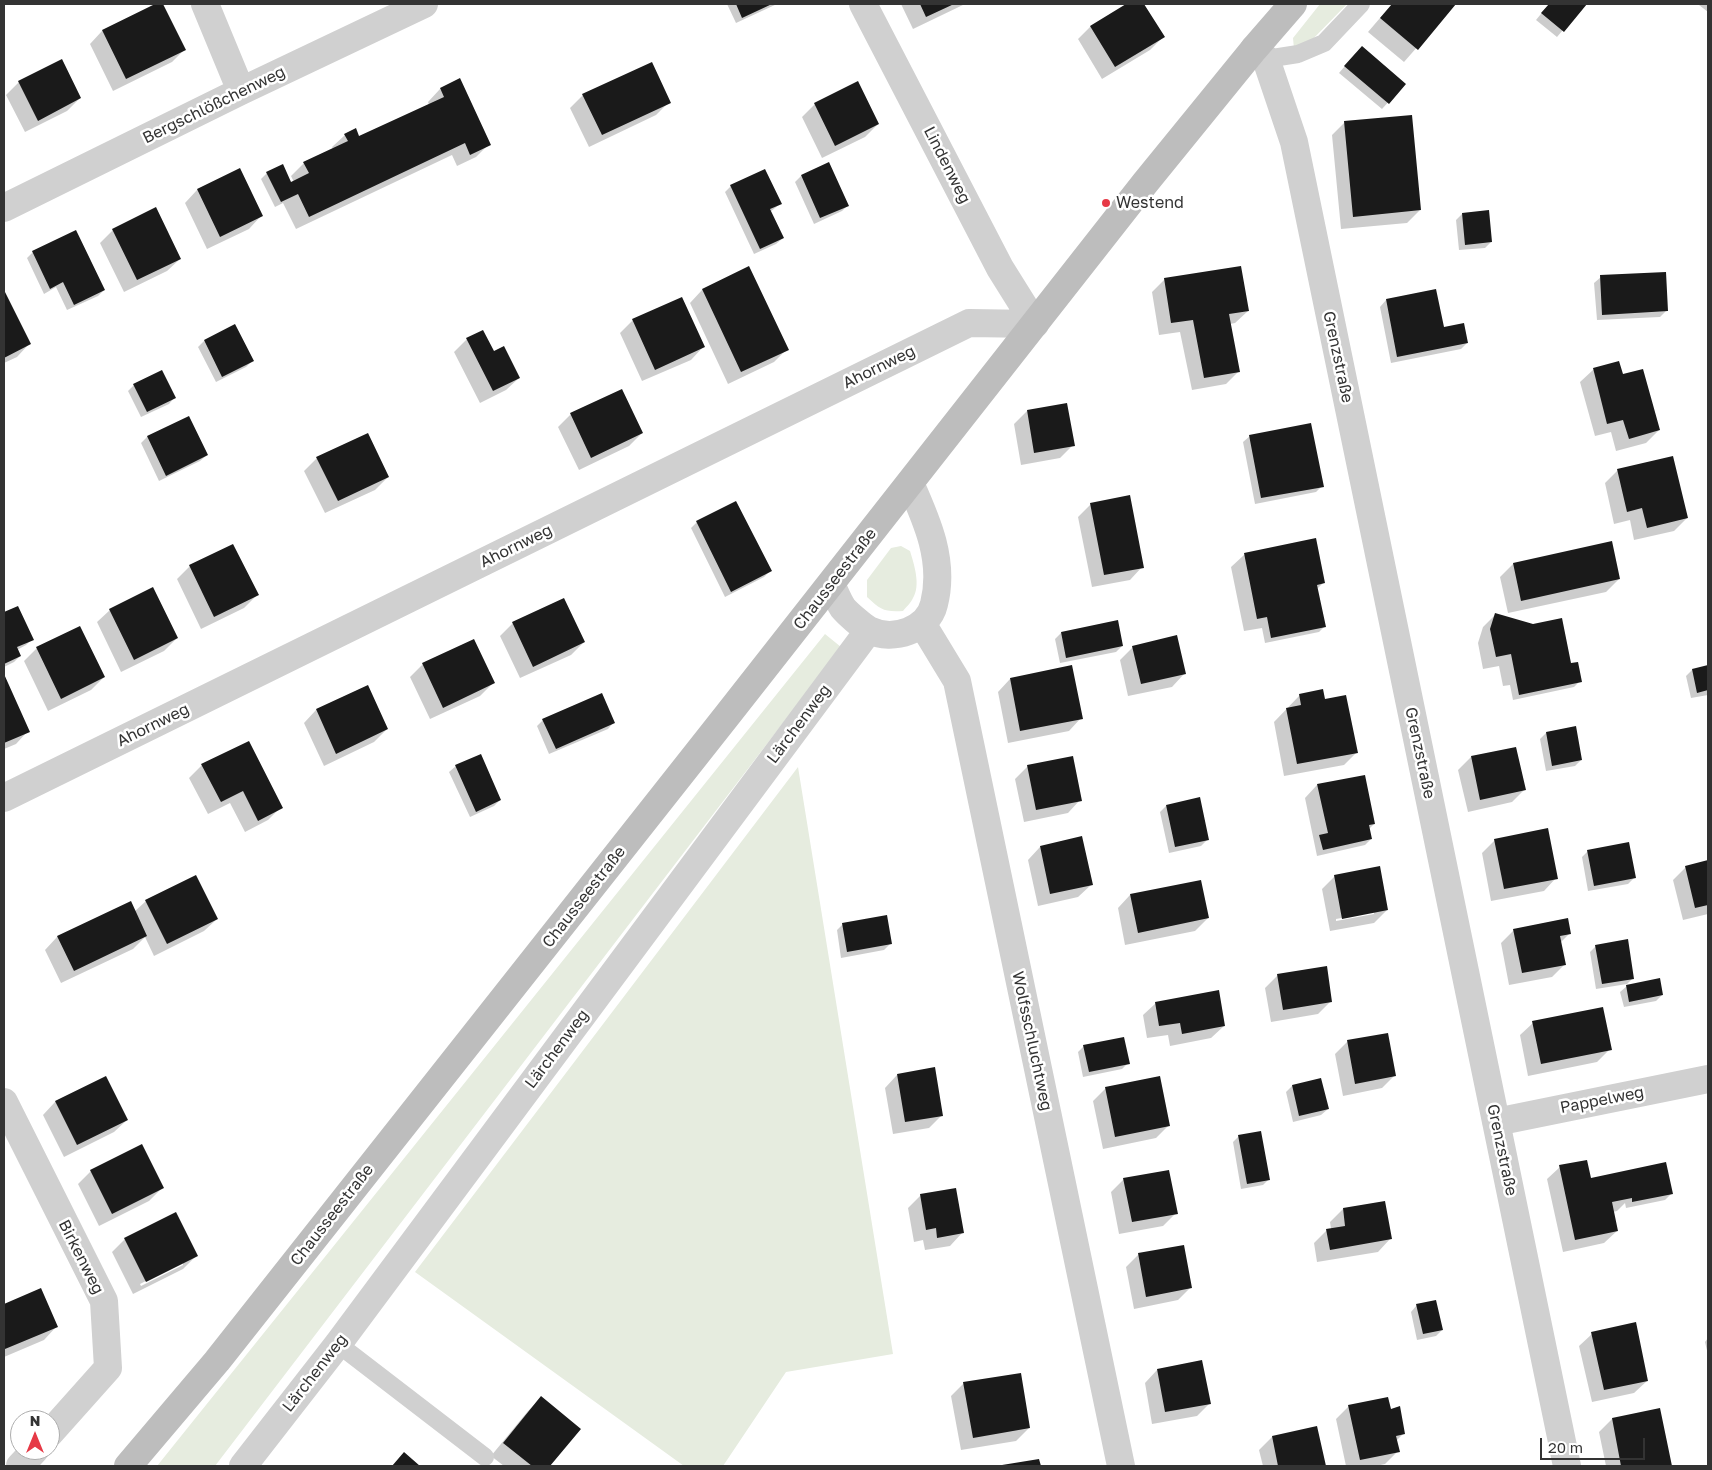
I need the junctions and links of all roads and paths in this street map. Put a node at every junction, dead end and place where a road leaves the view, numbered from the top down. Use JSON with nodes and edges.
{"nodes":[{"id":1,"x":205,"y":4,"type":"edge"},
{"id":2,"x":424,"y":4,"type":"edge"},
{"id":3,"x":863,"y":4,"type":"edge"},
{"id":4,"x":1294,"y":4,"type":"edge"},
{"id":5,"x":1361,"y":4,"type":"edge"},
{"id":6,"x":1260,"y":54,"type":"junction"},
{"id":7,"x":241,"y":91,"type":"junction"},
{"id":8,"x":4,"y":208,"type":"edge"},
{"id":9,"x":1035,"y":324,"type":"junction"},
{"id":10,"x":910,"y":483,"type":"junction"},
{"id":11,"x":831,"y":584,"type":"junction"},
{"id":12,"x":922,"y":625,"type":"junction"},
{"id":13,"x":869,"y":630,"type":"junction"},
{"id":14,"x":4,"y":798,"type":"edge"},
{"id":15,"x":1708,"y":1079,"type":"edge"},
{"id":16,"x":4,"y":1102,"type":"edge"},
{"id":17,"x":1496,"y":1122,"type":"junction"},
{"id":18,"x":338,"y":1344,"type":"junction"},
{"id":19,"x":60,"y":1422,"type":"edge"},
{"id":20,"x":485,"y":1457,"type":"dead end"},
{"id":21,"x":1562,"y":1465,"type":"edge"},
{"id":22,"x":128,"y":1466,"type":"edge"},
{"id":23,"x":243,"y":1466,"type":"edge"},
{"id":24,"x":1121,"y":1466,"type":"edge"}],
"edges":[{"from":1,"to":7,"type":"street"},
{"from":2,"to":7,"type":"street","name":"Bergschlößchenweg"},
{"from":3,"to":9,"type":"street","name":"Lindenweg"},
{"from":4,"to":6,"type":"main road"},
{"from":5,"to":6,"type":"lane"},
{"from":6,"to":9,"type":"main road"},
{"from":6,"to":17,"type":"street","name":"Grenzstraße"},
{"from":7,"to":8,"type":"street","name":"Bergschlößchenweg"},
{"from":9,"to":10,"type":"main road","name":"Chausseestraße"},
{"from":9,"to":14,"type":"street","name":"Ahornweg"},
{"from":10,"to":11,"type":"main road","name":"Chausseestraße"},
{"from":10,"to":12,"type":"street"},
{"from":11,"to":13,"type":"street"},
{"from":11,"to":22,"type":"main road","name":"Chausseestraße"},
{"from":12,"to":13,"type":"street"},
{"from":12,"to":24,"type":"street","name":"Wolfsschluchtweg"},
{"from":13,"to":18,"type":"street","name":"Lärchenweg"},
{"from":15,"to":17,"type":"street","name":"Pappelweg"},
{"from":16,"to":19,"type":"street","name":"Birkenweg"},
{"from":17,"to":21,"type":"street","name":"Grenzstraße"},
{"from":18,"to":20,"type":"lane"},
{"from":18,"to":23,"type":"street","name":"Lärchenweg"}]}
